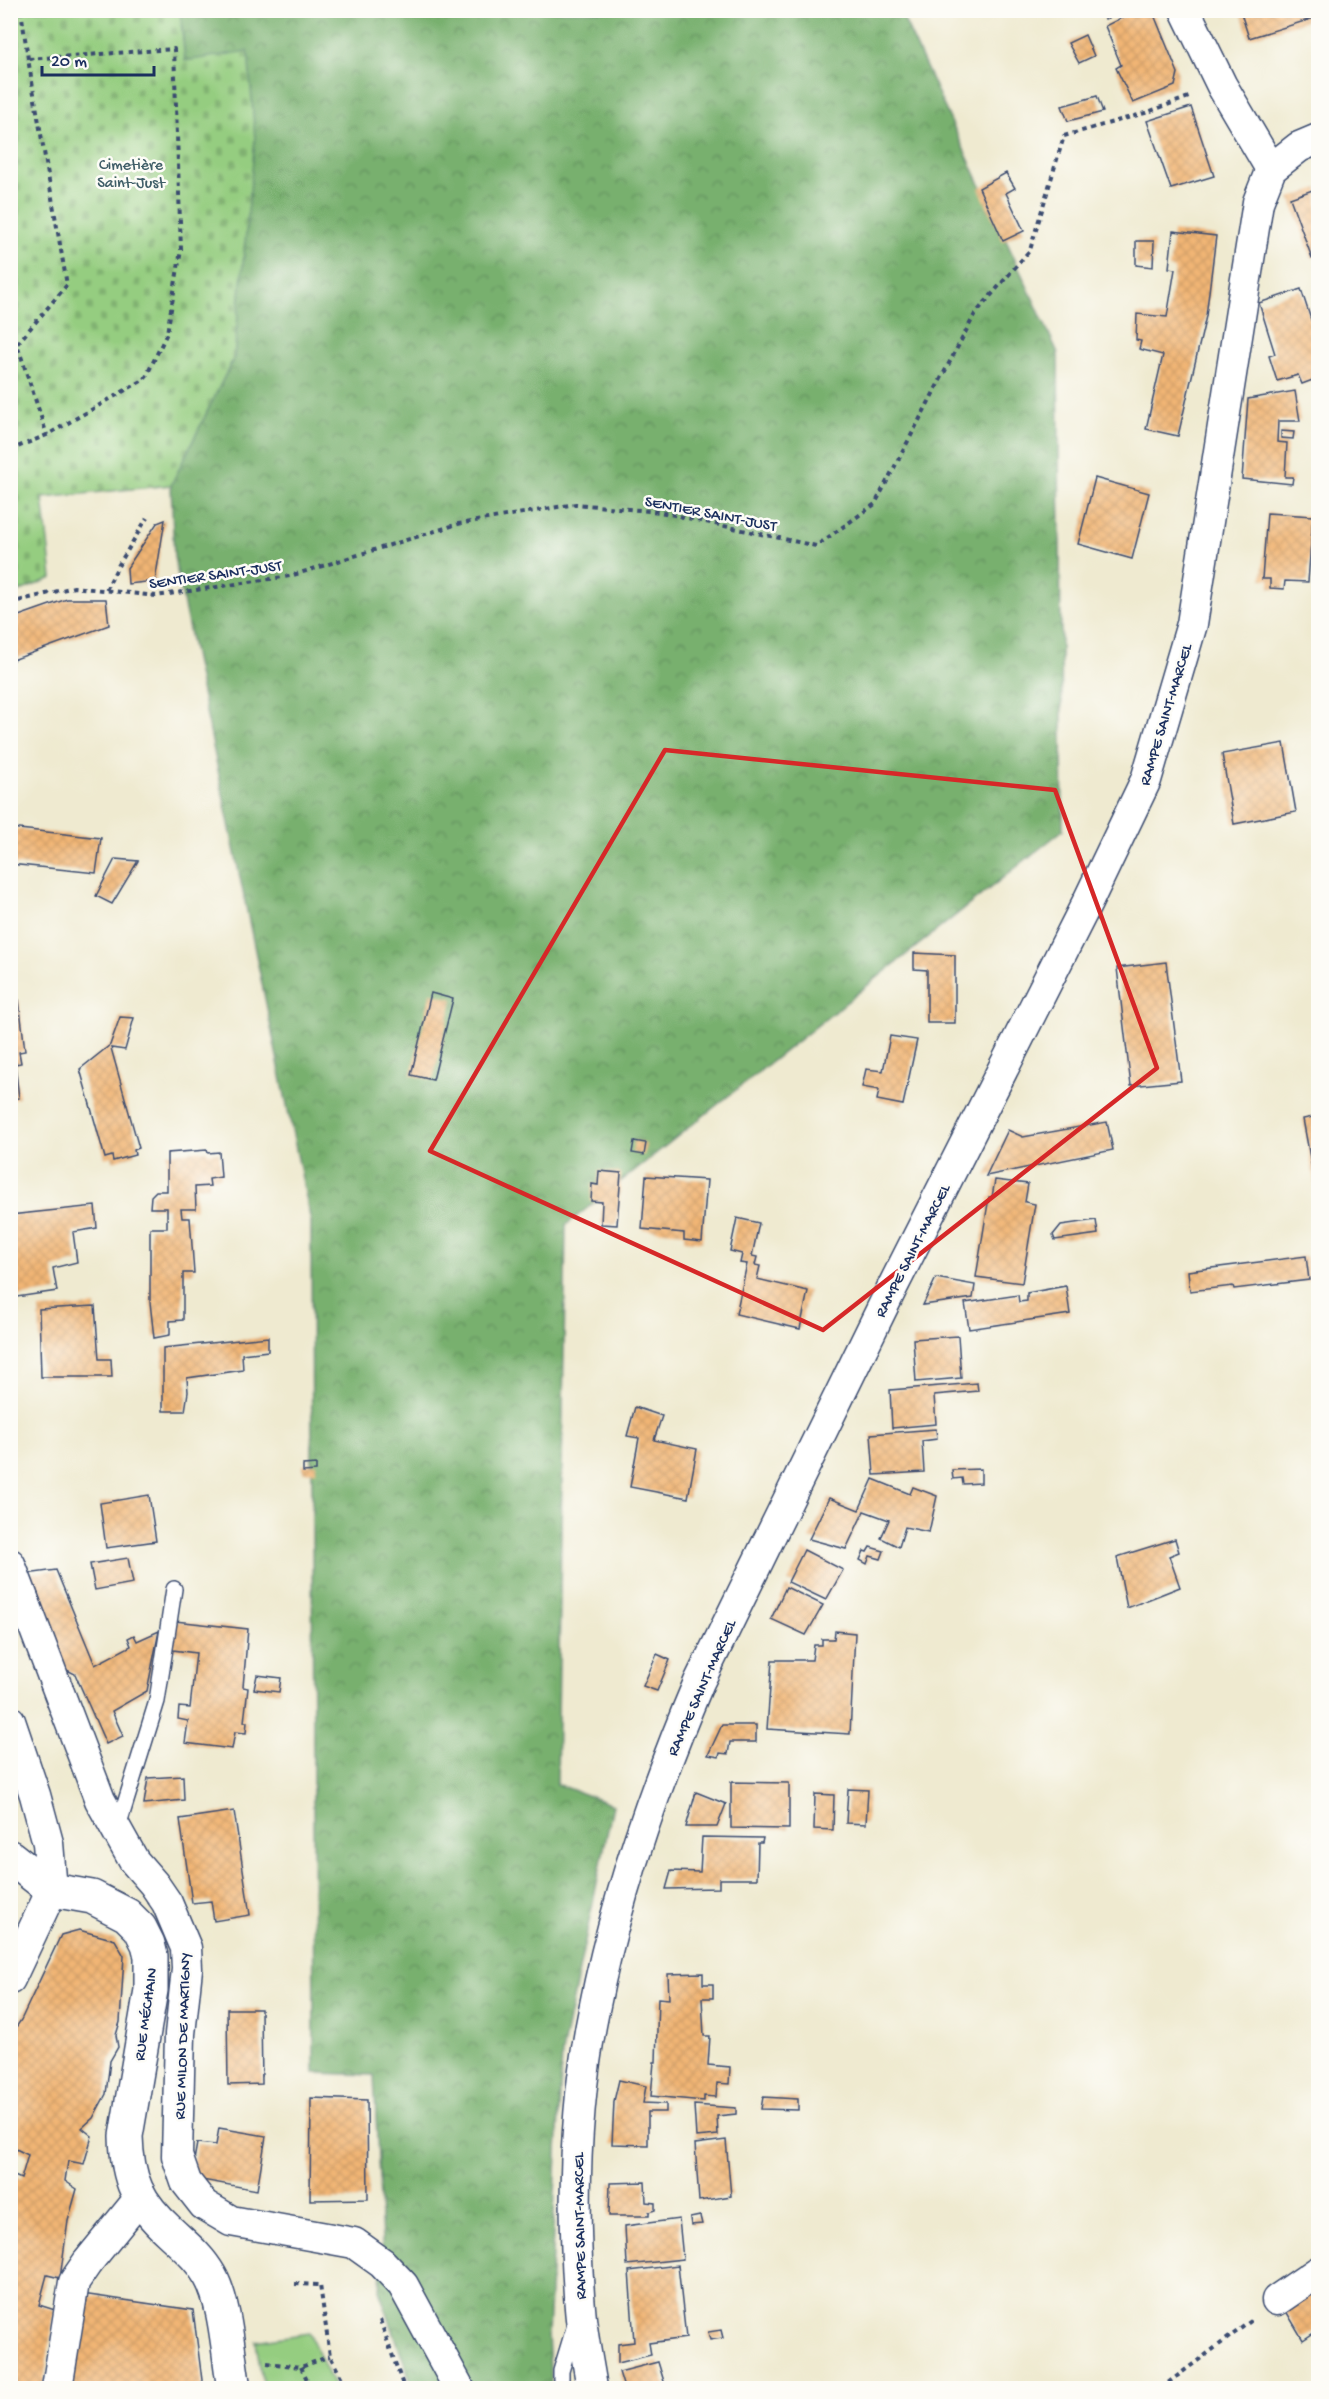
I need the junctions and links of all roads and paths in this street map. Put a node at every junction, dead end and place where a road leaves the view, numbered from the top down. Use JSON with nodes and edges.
{"nodes":[{"id":1,"x":21,"y":10,"type":"edge"},
{"id":2,"x":1185,"y":10,"type":"edge"},
{"id":3,"x":28,"y":59,"type":"junction"},
{"id":4,"x":1173,"y":103,"type":"dead end"},
{"id":5,"x":1318,"y":139,"type":"edge"},
{"id":6,"x":1271,"y":169,"type":"junction"},
{"id":7,"x":46,"y":435,"type":"junction"},
{"id":8,"x":10,"y":450,"type":"edge"},
{"id":9,"x":147,"y":519,"type":"dead end"},
{"id":10,"x":106,"y":590,"type":"junction"},
{"id":11,"x":10,"y":603,"type":"edge"},
{"id":12,"x":10,"y":1564,"type":"edge"},
{"id":13,"x":174,"y":1589,"type":"dead end"},
{"id":14,"x":10,"y":1721,"type":"edge"},
{"id":15,"x":117,"y":1831,"type":"junction"},
{"id":16,"x":10,"y":1857,"type":"edge"},
{"id":17,"x":52,"y":1890,"type":"junction"},
{"id":18,"x":10,"y":1979,"type":"edge"},
{"id":19,"x":140,"y":2198,"type":"junction"},
{"id":20,"x":1318,"y":2272,"type":"edge"},
{"id":21,"x":295,"y":2284,"type":"dead end"},
{"id":22,"x":1277,"y":2300,"type":"joint"},
{"id":23,"x":580,"y":2310,"type":"junction"},
{"id":24,"x":330,"y":2356,"type":"junction"},
{"id":25,"x":57,"y":2388,"type":"edge"},
{"id":26,"x":234,"y":2388,"type":"edge"},
{"id":27,"x":311,"y":2388,"type":"edge"},
{"id":28,"x":347,"y":2388,"type":"edge"},
{"id":29,"x":459,"y":2388,"type":"edge"},
{"id":30,"x":561,"y":2388,"type":"edge"},
{"id":31,"x":592,"y":2388,"type":"edge"},
{"id":32,"x":1161,"y":2388,"type":"edge"}],
"edges":[{"from":1,"to":3,"type":"path"},
{"from":2,"to":6,"type":"street"},
{"from":3,"to":7,"type":"path"},
{"from":3,"to":7,"type":"path"},
{"from":4,"to":10,"type":"path","name":"SENTIER SAINT-JUST"},
{"from":5,"to":6,"type":"street"},
{"from":6,"to":23,"type":"street","name":"RAMPE SAINT-MARCEL"},
{"from":7,"to":8,"type":"path"},
{"from":9,"to":10,"type":"path"},
{"from":10,"to":11,"type":"path","name":"SENTIER SAINT-JUST"},
{"from":12,"to":15,"type":"street","name":"RUE MILON DE MARTIGNY"},
{"from":13,"to":15,"type":"lane"},
{"from":14,"to":17,"type":"street"},
{"from":15,"to":29,"type":"street","name":"RUE MILON DE MARTIGNY"},
{"from":16,"to":17,"type":"street"},
{"from":17,"to":18,"type":"street"},
{"from":17,"to":19,"type":"street","name":"RUE MÉCHAIN"},
{"from":19,"to":25,"type":"street"},
{"from":19,"to":26,"type":"street","name":"RUE MÉCHAIN"},
{"from":20,"to":22,"type":"street"},
{"from":21,"to":24,"type":"path"},
{"from":22,"to":32,"type":"path"},
{"from":23,"to":30,"type":"lane"},
{"from":23,"to":31,"type":"street","name":"RAMPE SAINT-MARCEL"},
{"from":24,"to":27,"type":"path"},
{"from":24,"to":28,"type":"path"}]}
